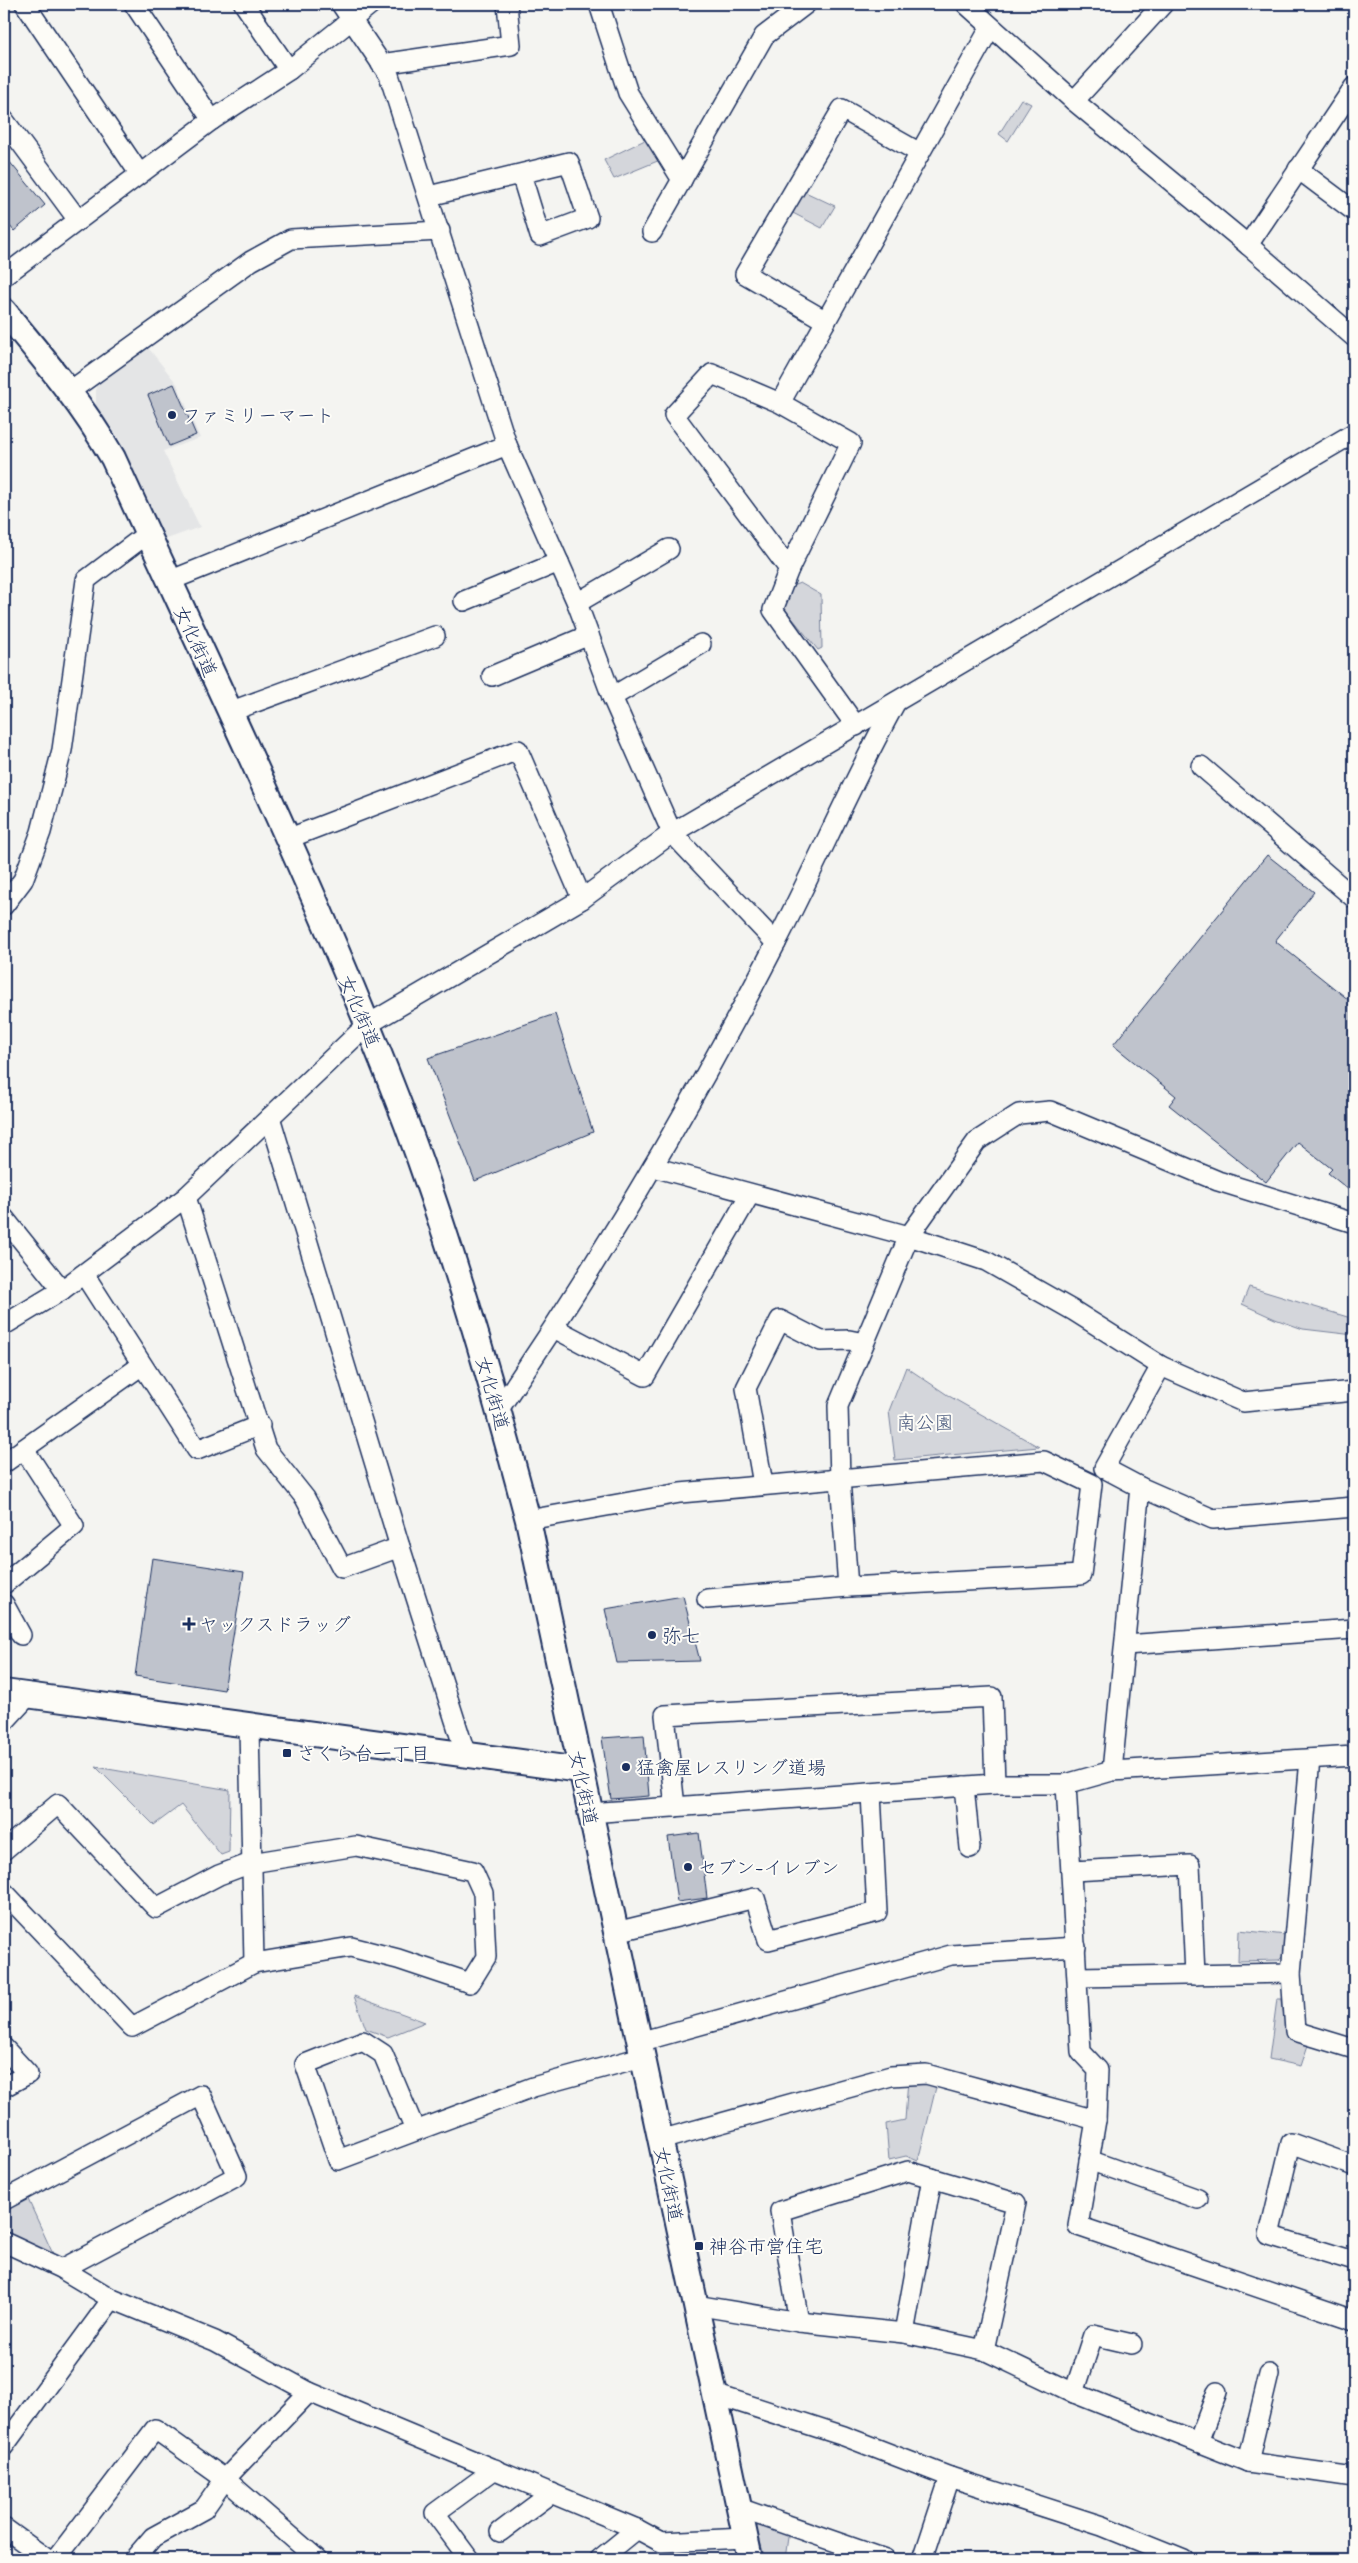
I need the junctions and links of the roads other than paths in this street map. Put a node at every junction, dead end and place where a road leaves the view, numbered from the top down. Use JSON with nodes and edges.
{"nodes":[{"id":1,"x":24,"y":4,"type":"edge"},
{"id":2,"x":134,"y":4,"type":"edge"},
{"id":3,"x":244,"y":4,"type":"edge"},
{"id":4,"x":371,"y":4,"type":"edge"},
{"id":5,"x":507,"y":4,"type":"edge"},
{"id":6,"x":599,"y":4,"type":"edge"},
{"id":7,"x":806,"y":4,"type":"edge"},
{"id":8,"x":966,"y":4,"type":"edge"},
{"id":9,"x":1163,"y":4,"type":"edge"},
{"id":10,"x":346,"y":11,"type":"edge"},
{"id":11,"x":781,"y":11,"type":"edge"},
{"id":12,"x":990,"y":28,"type":"junction"},
{"id":13,"x":381,"y":64,"type":"junction"},
{"id":14,"x":289,"y":70,"type":"junction"},
{"id":15,"x":1352,"y":95,"type":"edge"},
{"id":16,"x":1074,"y":101,"type":"junction"},
{"id":17,"x":4,"y":120,"type":"edge"},
{"id":18,"x":212,"y":120,"type":"junction"},
{"id":19,"x":920,"y":153,"type":"junction"},
{"id":20,"x":1298,"y":169,"type":"junction"},
{"id":21,"x":139,"y":173,"type":"junction"},
{"id":22,"x":521,"y":174,"type":"dead end"},
{"id":23,"x":682,"y":180,"type":"junction"},
{"id":24,"x":429,"y":196,"type":"junction"},
{"id":25,"x":1354,"y":211,"type":"edge"},
{"id":26,"x":78,"y":220,"type":"junction"},
{"id":27,"x":440,"y":231,"type":"junction"},
{"id":28,"x":652,"y":232,"type":"dead end"},
{"id":29,"x":1248,"y":245,"type":"junction"},
{"id":30,"x":4,"y":276,"type":"edge"},
{"id":31,"x":4,"y":311,"type":"edge"},
{"id":32,"x":826,"y":321,"type":"junction"},
{"id":33,"x":1354,"y":337,"type":"edge"},
{"id":34,"x":70,"y":392,"type":"junction"},
{"id":35,"x":780,"y":403,"type":"junction"},
{"id":36,"x":1354,"y":433,"type":"edge"},
{"id":37,"x":508,"y":445,"type":"junction"},
{"id":38,"x":147,"y":534,"type":"junction"},
{"id":39,"x":669,"y":549,"type":"dead end"},
{"id":40,"x":559,"y":562,"type":"junction"},
{"id":41,"x":789,"y":569,"type":"junction"},
{"id":42,"x":169,"y":581,"type":"junction"},
{"id":43,"x":464,"y":601,"type":"dead end"},
{"id":44,"x":578,"y":603,"type":"junction"},
{"id":45,"x":589,"y":635,"type":"junction"},
{"id":46,"x":435,"y":636,"type":"dead end"},
{"id":47,"x":701,"y":644,"type":"dead end"},
{"id":48,"x":492,"y":676,"type":"dead end"},
{"id":49,"x":612,"y":697,"type":"junction"},
{"id":50,"x":896,"y":702,"type":"junction"},
{"id":51,"x":229,"y":712,"type":"junction"},
{"id":52,"x":856,"y":726,"type":"junction"},
{"id":53,"x":1201,"y":766,"type":"dead end"},
{"id":54,"x":672,"y":834,"type":"junction"},
{"id":55,"x":287,"y":839,"type":"junction"},
{"id":56,"x":1354,"y":898,"type":"edge"},
{"id":57,"x":582,"y":899,"type":"junction"},
{"id":58,"x":4,"y":905,"type":"edge"},
{"id":59,"x":776,"y":943,"type":"junction"},
{"id":60,"x":367,"y":1025,"type":"junction"},
{"id":61,"x":270,"y":1117,"type":"junction"},
{"id":62,"x":653,"y":1167,"type":"junction"},
{"id":63,"x":750,"y":1194,"type":"junction"},
{"id":64,"x":186,"y":1197,"type":"junction"},
{"id":65,"x":4,"y":1218,"type":"edge"},
{"id":66,"x":1354,"y":1223,"type":"edge"},
{"id":67,"x":909,"y":1236,"type":"junction"},
{"id":68,"x":84,"y":1274,"type":"junction"},
{"id":69,"x":62,"y":1290,"type":"junction"},
{"id":70,"x":4,"y":1325,"type":"edge"},
{"id":71,"x":554,"y":1328,"type":"junction"},
{"id":72,"x":864,"y":1343,"type":"junction"},
{"id":73,"x":142,"y":1365,"type":"junction"},
{"id":74,"x":1161,"y":1366,"type":"junction"},
{"id":75,"x":1354,"y":1391,"type":"edge"},
{"id":76,"x":499,"y":1409,"type":"junction"},
{"id":77,"x":260,"y":1425,"type":"junction"},
{"id":78,"x":24,"y":1449,"type":"junction"},
{"id":79,"x":4,"y":1463,"type":"edge"},
{"id":80,"x":840,"y":1478,"type":"junction"},
{"id":81,"x":763,"y":1484,"type":"junction"},
{"id":82,"x":1140,"y":1487,"type":"junction"},
{"id":83,"x":1354,"y":1507,"type":"edge"},
{"id":84,"x":528,"y":1520,"type":"junction"},
{"id":85,"x":400,"y":1547,"type":"junction"},
{"id":86,"x":4,"y":1584,"type":"edge"},
{"id":87,"x":848,"y":1587,"type":"junction"},
{"id":88,"x":708,"y":1599,"type":"dead end"},
{"id":89,"x":4,"y":1604,"type":"edge"},
{"id":90,"x":1354,"y":1629,"type":"edge"},
{"id":91,"x":21,"y":1635,"type":"dead end"},
{"id":92,"x":1125,"y":1645,"type":"junction"},
{"id":93,"x":4,"y":1692,"type":"edge"},
{"id":94,"x":28,"y":1696,"type":"junction"},
{"id":95,"x":4,"y":1722,"type":"edge"},
{"id":96,"x":249,"y":1727,"type":"junction"},
{"id":97,"x":466,"y":1755,"type":"junction"},
{"id":98,"x":1354,"y":1756,"type":"edge"},
{"id":99,"x":1310,"y":1759,"type":"junction"},
{"id":100,"x":580,"y":1770,"type":"junction"},
{"id":101,"x":1112,"y":1771,"type":"junction"},
{"id":102,"x":995,"y":1784,"type":"junction"},
{"id":103,"x":1066,"y":1784,"type":"junction"},
{"id":104,"x":964,"y":1786,"type":"junction"},
{"id":105,"x":871,"y":1793,"type":"junction"},
{"id":106,"x":675,"y":1807,"type":"junction"},
{"id":107,"x":589,"y":1813,"type":"junction"},
{"id":108,"x":970,"y":1848,"type":"dead end"},
{"id":109,"x":4,"y":1850,"type":"edge"},
{"id":110,"x":251,"y":1863,"type":"junction"},
{"id":111,"x":1072,"y":1871,"type":"junction"},
{"id":112,"x":4,"y":1892,"type":"edge"},
{"id":113,"x":616,"y":1932,"type":"junction"},
{"id":114,"x":1076,"y":1947,"type":"junction"},
{"id":115,"x":254,"y":1963,"type":"junction"},
{"id":116,"x":1291,"y":1973,"type":"junction"},
{"id":117,"x":1195,"y":1975,"type":"junction"},
{"id":118,"x":1078,"y":1977,"type":"junction"},
{"id":119,"x":4,"y":2048,"type":"edge"},
{"id":120,"x":1354,"y":2049,"type":"edge"},
{"id":121,"x":641,"y":2050,"type":"junction"},
{"id":122,"x":4,"y":2087,"type":"edge"},
{"id":123,"x":1096,"y":2120,"type":"junction"},
{"id":124,"x":415,"y":2130,"type":"junction"},
{"id":125,"x":660,"y":2140,"type":"junction"},
{"id":126,"x":1089,"y":2160,"type":"junction"},
{"id":127,"x":1354,"y":2166,"type":"edge"},
{"id":128,"x":932,"y":2178,"type":"junction"},
{"id":129,"x":1198,"y":2199,"type":"dead end"},
{"id":130,"x":4,"y":2200,"type":"edge"},
{"id":131,"x":4,"y":2242,"type":"edge"},
{"id":132,"x":1354,"y":2261,"type":"edge"},
{"id":133,"x":62,"y":2269,"type":"junction"},
{"id":134,"x":112,"y":2299,"type":"junction"},
{"id":135,"x":694,"y":2305,"type":"junction"},
{"id":136,"x":1354,"y":2320,"type":"edge"},
{"id":137,"x":799,"y":2322,"type":"junction"},
{"id":138,"x":904,"y":2333,"type":"junction"},
{"id":139,"x":1132,"y":2344,"type":"dead end"},
{"id":140,"x":984,"y":2350,"type":"junction"},
{"id":141,"x":1269,"y":2374,"type":"dead end"},
{"id":142,"x":309,"y":2392,"type":"junction"},
{"id":143,"x":1216,"y":2392,"type":"dead end"},
{"id":144,"x":1074,"y":2393,"type":"junction"},
{"id":145,"x":714,"y":2394,"type":"junction"},
{"id":146,"x":1198,"y":2442,"type":"junction"},
{"id":147,"x":4,"y":2446,"type":"edge"},
{"id":148,"x":1248,"y":2462,"type":"junction"},
{"id":149,"x":494,"y":2469,"type":"junction"},
{"id":150,"x":950,"y":2476,"type":"junction"},
{"id":151,"x":1354,"y":2477,"type":"edge"},
{"id":152,"x":225,"y":2479,"type":"junction"},
{"id":153,"x":552,"y":2493,"type":"junction"},
{"id":154,"x":739,"y":2508,"type":"junction"},
{"id":155,"x":4,"y":2528,"type":"edge"},
{"id":156,"x":638,"y":2529,"type":"junction"},
{"id":157,"x":500,"y":2532,"type":"dead end"},
{"id":158,"x":747,"y":2549,"type":"edge"},
{"id":159,"x":47,"y":2559,"type":"edge"},
{"id":160,"x":56,"y":2559,"type":"edge"},
{"id":161,"x":134,"y":2559,"type":"edge"},
{"id":162,"x":317,"y":2559,"type":"edge"},
{"id":163,"x":469,"y":2559,"type":"edge"},
{"id":164,"x":600,"y":2559,"type":"edge"},
{"id":165,"x":885,"y":2559,"type":"edge"},
{"id":166,"x":923,"y":2559,"type":"edge"},
{"id":167,"x":1184,"y":2559,"type":"edge"}],
"edges":[{"from":1,"to":21,"type":"street"},
{"from":2,"to":18,"type":"street"},
{"from":3,"to":14,"type":"street"},
{"from":4,"to":10,"type":"street"},
{"from":5,"to":13,"type":"street"},
{"from":6,"to":23,"type":"street"},
{"from":7,"to":11,"type":"street"},
{"from":8,"to":12,"type":"street"},
{"from":9,"to":16,"type":"street"},
{"from":10,"to":13,"type":"street"},
{"from":10,"to":14,"type":"street"},
{"from":11,"to":23,"type":"street"},
{"from":12,"to":16,"type":"street"},
{"from":12,"to":19,"type":"street"},
{"from":13,"to":24,"type":"street"},
{"from":14,"to":18,"type":"street"},
{"from":15,"to":20,"type":"street"},
{"from":16,"to":29,"type":"street"},
{"from":17,"to":26,"type":"street"},
{"from":18,"to":21,"type":"street"},
{"from":19,"to":32,"type":"street"},
{"from":19,"to":32,"type":"street"},
{"from":20,"to":25,"type":"street"},
{"from":20,"to":29,"type":"street"},
{"from":21,"to":26,"type":"street"},
{"from":22,"to":24,"type":"street"},
{"from":23,"to":28,"type":"street"},
{"from":24,"to":27,"type":"street"},
{"from":26,"to":30,"type":"street"},
{"from":27,"to":34,"type":"street"},
{"from":27,"to":37,"type":"street"},
{"from":29,"to":33,"type":"street"},
{"from":31,"to":34,"type":"street","name":"女化街道"},
{"from":32,"to":35,"type":"street"},
{"from":34,"to":38,"type":"street","name":"女化街道"},
{"from":35,"to":41,"type":"street"},
{"from":35,"to":41,"type":"street"},
{"from":36,"to":50,"type":"street"},
{"from":37,"to":40,"type":"street"},
{"from":37,"to":42,"type":"street"},
{"from":38,"to":42,"type":"street","name":"女化街道"},
{"from":38,"to":58,"type":"street"},
{"from":39,"to":44,"type":"street"},
{"from":40,"to":43,"type":"street"},
{"from":40,"to":44,"type":"street"},
{"from":41,"to":52,"type":"street"},
{"from":42,"to":51,"type":"street","name":"女化街道"},
{"from":44,"to":45,"type":"street"},
{"from":45,"to":48,"type":"street"},
{"from":45,"to":49,"type":"street"},
{"from":46,"to":51,"type":"street"},
{"from":47,"to":49,"type":"street"},
{"from":49,"to":54,"type":"street"},
{"from":50,"to":52,"type":"street"},
{"from":50,"to":59,"type":"street"},
{"from":51,"to":55,"type":"street","name":"女化街道"},
{"from":52,"to":54,"type":"street"},
{"from":53,"to":56,"type":"street"},
{"from":54,"to":57,"type":"street"},
{"from":54,"to":59,"type":"street"},
{"from":55,"to":57,"type":"street"},
{"from":55,"to":60,"type":"street","name":"女化街道"},
{"from":57,"to":60,"type":"street"},
{"from":59,"to":62,"type":"street"},
{"from":60,"to":61,"type":"street"},
{"from":60,"to":76,"type":"street","name":"女化街道"},
{"from":61,"to":64,"type":"street"},
{"from":61,"to":85,"type":"street"},
{"from":62,"to":63,"type":"street"},
{"from":62,"to":71,"type":"street"},
{"from":63,"to":67,"type":"street"},
{"from":63,"to":71,"type":"street"},
{"from":64,"to":68,"type":"street"},
{"from":64,"to":77,"type":"street"},
{"from":65,"to":69,"type":"street"},
{"from":66,"to":67,"type":"street"},
{"from":67,"to":72,"type":"street"},
{"from":67,"to":74,"type":"street"},
{"from":68,"to":69,"type":"street"},
{"from":68,"to":73,"type":"street"},
{"from":69,"to":70,"type":"street"},
{"from":71,"to":76,"type":"street"},
{"from":72,"to":80,"type":"street"},
{"from":72,"to":81,"type":"street"},
{"from":73,"to":77,"type":"street"},
{"from":73,"to":78,"type":"street"},
{"from":74,"to":75,"type":"street"},
{"from":74,"to":82,"type":"street"},
{"from":76,"to":84,"type":"street","name":"女化街道"},
{"from":77,"to":85,"type":"street"},
{"from":78,"to":79,"type":"street"},
{"from":78,"to":86,"type":"street"},
{"from":80,"to":81,"type":"street"},
{"from":80,"to":87,"type":"street"},
{"from":80,"to":87,"type":"street"},
{"from":81,"to":84,"type":"street"},
{"from":82,"to":83,"type":"street"},
{"from":82,"to":92,"type":"street"},
{"from":84,"to":100,"type":"street","name":"女化街道"},
{"from":85,"to":97,"type":"street"},
{"from":87,"to":88,"type":"street"},
{"from":89,"to":91,"type":"street"},
{"from":90,"to":92,"type":"street"},
{"from":92,"to":101,"type":"street"},
{"from":93,"to":94,"type":"street"},
{"from":94,"to":95,"type":"street"},
{"from":94,"to":96,"type":"street"},
{"from":96,"to":97,"type":"street"},
{"from":96,"to":110,"type":"street"},
{"from":97,"to":100,"type":"street"},
{"from":98,"to":99,"type":"street"},
{"from":99,"to":101,"type":"street"},
{"from":99,"to":116,"type":"street"},
{"from":100,"to":107,"type":"street","name":"女化街道"},
{"from":101,"to":103,"type":"street"},
{"from":102,"to":103,"type":"street"},
{"from":102,"to":104,"type":"street"},
{"from":102,"to":106,"type":"street"},
{"from":103,"to":111,"type":"street"},
{"from":104,"to":105,"type":"street"},
{"from":104,"to":108,"type":"street"},
{"from":105,"to":106,"type":"street"},
{"from":105,"to":113,"type":"street"},
{"from":106,"to":107,"type":"street"},
{"from":107,"to":113,"type":"street","name":"女化街道"},
{"from":109,"to":110,"type":"street"},
{"from":110,"to":115,"type":"street"},
{"from":110,"to":115,"type":"street"},
{"from":111,"to":114,"type":"street"},
{"from":111,"to":117,"type":"street"},
{"from":112,"to":115,"type":"street"},
{"from":113,"to":121,"type":"street","name":"女化街道"},
{"from":114,"to":118,"type":"street"},
{"from":114,"to":121,"type":"street"},
{"from":116,"to":117,"type":"street"},
{"from":116,"to":120,"type":"street"},
{"from":117,"to":118,"type":"street"},
{"from":118,"to":123,"type":"street"},
{"from":119,"to":122,"type":"street"},
{"from":121,"to":124,"type":"street"},
{"from":121,"to":125,"type":"street","name":"女化街道"},
{"from":123,"to":125,"type":"street"},
{"from":123,"to":126,"type":"street"},
{"from":124,"to":124,"type":"street"},
{"from":125,"to":135,"type":"street","name":"女化街道"},
{"from":126,"to":129,"type":"street"},
{"from":126,"to":136,"type":"street"},
{"from":127,"to":132,"type":"street"},
{"from":128,"to":137,"type":"street"},
{"from":128,"to":138,"type":"street"},
{"from":128,"to":140,"type":"street"},
{"from":130,"to":133,"type":"street"},
{"from":131,"to":133,"type":"street"},
{"from":133,"to":134,"type":"street"},
{"from":134,"to":142,"type":"street"},
{"from":134,"to":147,"type":"street"},
{"from":135,"to":137,"type":"street"},
{"from":135,"to":145,"type":"street","name":"女化街道"},
{"from":137,"to":138,"type":"street"},
{"from":138,"to":140,"type":"street"},
{"from":139,"to":144,"type":"street"},
{"from":140,"to":144,"type":"street"},
{"from":141,"to":148,"type":"street"},
{"from":142,"to":149,"type":"street"},
{"from":142,"to":152,"type":"street"},
{"from":143,"to":146,"type":"street"},
{"from":144,"to":146,"type":"street"},
{"from":145,"to":150,"type":"street"},
{"from":145,"to":154,"type":"street","name":"女化街道"},
{"from":146,"to":148,"type":"street"},
{"from":148,"to":151,"type":"street"},
{"from":149,"to":153,"type":"street"},
{"from":149,"to":163,"type":"street"},
{"from":150,"to":166,"type":"street"},
{"from":150,"to":167,"type":"street"},
{"from":152,"to":160,"type":"street"},
{"from":152,"to":161,"type":"street"},
{"from":152,"to":162,"type":"street"},
{"from":153,"to":156,"type":"street"},
{"from":153,"to":157,"type":"street"},
{"from":154,"to":158,"type":"street","name":"女化街道"},
{"from":154,"to":165,"type":"street"},
{"from":155,"to":159,"type":"street"},
{"from":156,"to":158,"type":"street"},
{"from":156,"to":164,"type":"street"}]}
